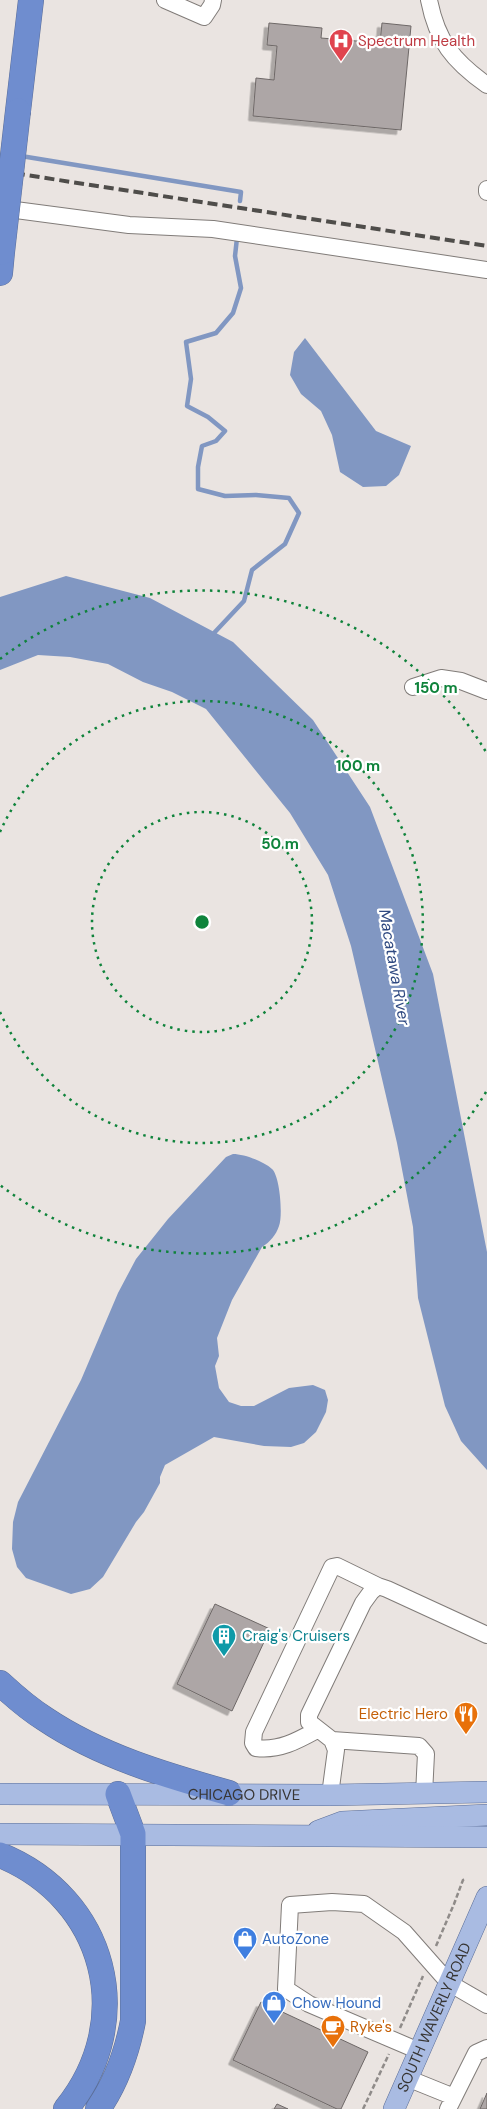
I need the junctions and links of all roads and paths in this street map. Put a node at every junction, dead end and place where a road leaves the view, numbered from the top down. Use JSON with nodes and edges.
{"nodes":[{"id":1,"x":31,"y":0,"type":"edge"},
{"id":2,"x":213,"y":0,"type":"edge"},
{"id":3,"x":429,"y":0,"type":"edge"},
{"id":4,"x":173,"y":2,"type":"edge"},
{"id":5,"x":487,"y":85,"type":"edge"},
{"id":6,"x":0,"y":208,"type":"edge"},
{"id":7,"x":1,"y":263,"type":"edge"},
{"id":8,"x":487,"y":270,"type":"edge"},
{"id":9,"x":413,"y":687,"type":"dead end"},
{"id":10,"x":487,"y":691,"type":"edge"},
{"id":11,"x":378,"y":1586,"type":"junction"},
{"id":12,"x":487,"y":1635,"type":"edge"},
{"id":13,"x":0,"y":1683,"type":"edge"},
{"id":14,"x":317,"y":1730,"type":"junction"},
{"id":15,"x":332,"y":1740,"type":"junction"},
{"id":16,"x":487,"y":1792,"type":"edge"},
{"id":17,"x":229,"y":1793,"type":"junction"},
{"id":18,"x":0,"y":1794,"type":"edge"},
{"id":19,"x":118,"y":1794,"type":"junction"},
{"id":20,"x":424,"y":1794,"type":"junction"},
{"id":21,"x":330,"y":1795,"type":"junction"},
{"id":22,"x":487,"y":1815,"type":"edge"},
{"id":23,"x":0,"y":1834,"type":"edge"},
{"id":24,"x":133,"y":1834,"type":"junction"},
{"id":25,"x":301,"y":1836,"type":"junction"},
{"id":26,"x":487,"y":1837,"type":"edge"},
{"id":27,"x":0,"y":1856,"type":"edge"},
{"id":28,"x":465,"y":1879,"type":"dead end"},
{"id":29,"x":487,"y":1897,"type":"edge"},
{"id":30,"x":430,"y":1961,"type":"junction"},
{"id":31,"x":449,"y":1983,"type":"junction"},
{"id":32,"x":486,"y":2003,"type":"edge"},
{"id":33,"x":394,"y":2040,"type":"junction"},
{"id":34,"x":487,"y":2048,"type":"edge"},
{"id":35,"x":419,"y":2051,"type":"junction"},
{"id":36,"x":407,"y":2078,"type":"junction"},
{"id":37,"x":451,"y":2103,"type":"edge"},
{"id":38,"x":66,"y":2109,"type":"edge"},
{"id":39,"x":98,"y":2109,"type":"edge"},
{"id":40,"x":363,"y":2109,"type":"edge"},
{"id":41,"x":394,"y":2109,"type":"edge"}],
"edges":[{"from":1,"to":7,"type":"highway","bridge":true},
{"from":2,"to":4,"type":"lane"},
{"from":3,"to":5,"type":"lane"},
{"from":6,"to":8,"type":"lane"},
{"from":9,"to":10,"type":"lane"},
{"from":11,"to":12,"type":"lane"},
{"from":11,"to":14,"type":"lane"},
{"from":11,"to":14,"type":"lane"},
{"from":13,"to":17,"type":"highway"},
{"from":14,"to":15,"type":"lane"},
{"from":15,"to":20,"type":"lane"},
{"from":15,"to":21,"type":"lane"},
{"from":16,"to":20,"type":"main road","name":"CHICAGO DRIVE"},
{"from":17,"to":19,"type":"main road","name":"CHICAGO DRIVE"},
{"from":17,"to":21,"type":"main road","name":"CHICAGO DRIVE"},
{"from":18,"to":19,"type":"main road","name":"CHICAGO DRIVE"},
{"from":19,"to":24,"type":"highway"},
{"from":20,"to":21,"type":"main road","name":"CHICAGO DRIVE"},
{"from":22,"to":25,"type":"main road"},
{"from":23,"to":24,"type":"main road"},
{"from":24,"to":25,"type":"main road"},
{"from":24,"to":39,"type":"highway"},
{"from":25,"to":26,"type":"main road"},
{"from":27,"to":38,"type":"highway"},
{"from":28,"to":30,"type":"path"},
{"from":29,"to":31,"type":"main road","name":"SOUTH WAVERLY ROAD"},
{"from":30,"to":31,"type":"lane"},
{"from":30,"to":33,"type":"path"},
{"from":30,"to":33,"type":"lane"},
{"from":31,"to":32,"type":"lane"},
{"from":31,"to":35,"type":"main road","name":"SOUTH WAVERLY ROAD"},
{"from":33,"to":35,"type":"lane"},
{"from":33,"to":40,"type":"path"},
{"from":34,"to":37,"type":"lane"},
{"from":35,"to":36,"type":"main road","name":"SOUTH WAVERLY ROAD"},
{"from":36,"to":37,"type":"lane"},
{"from":36,"to":41,"type":"main road","name":"SOUTH WAVERLY ROAD"}]}
